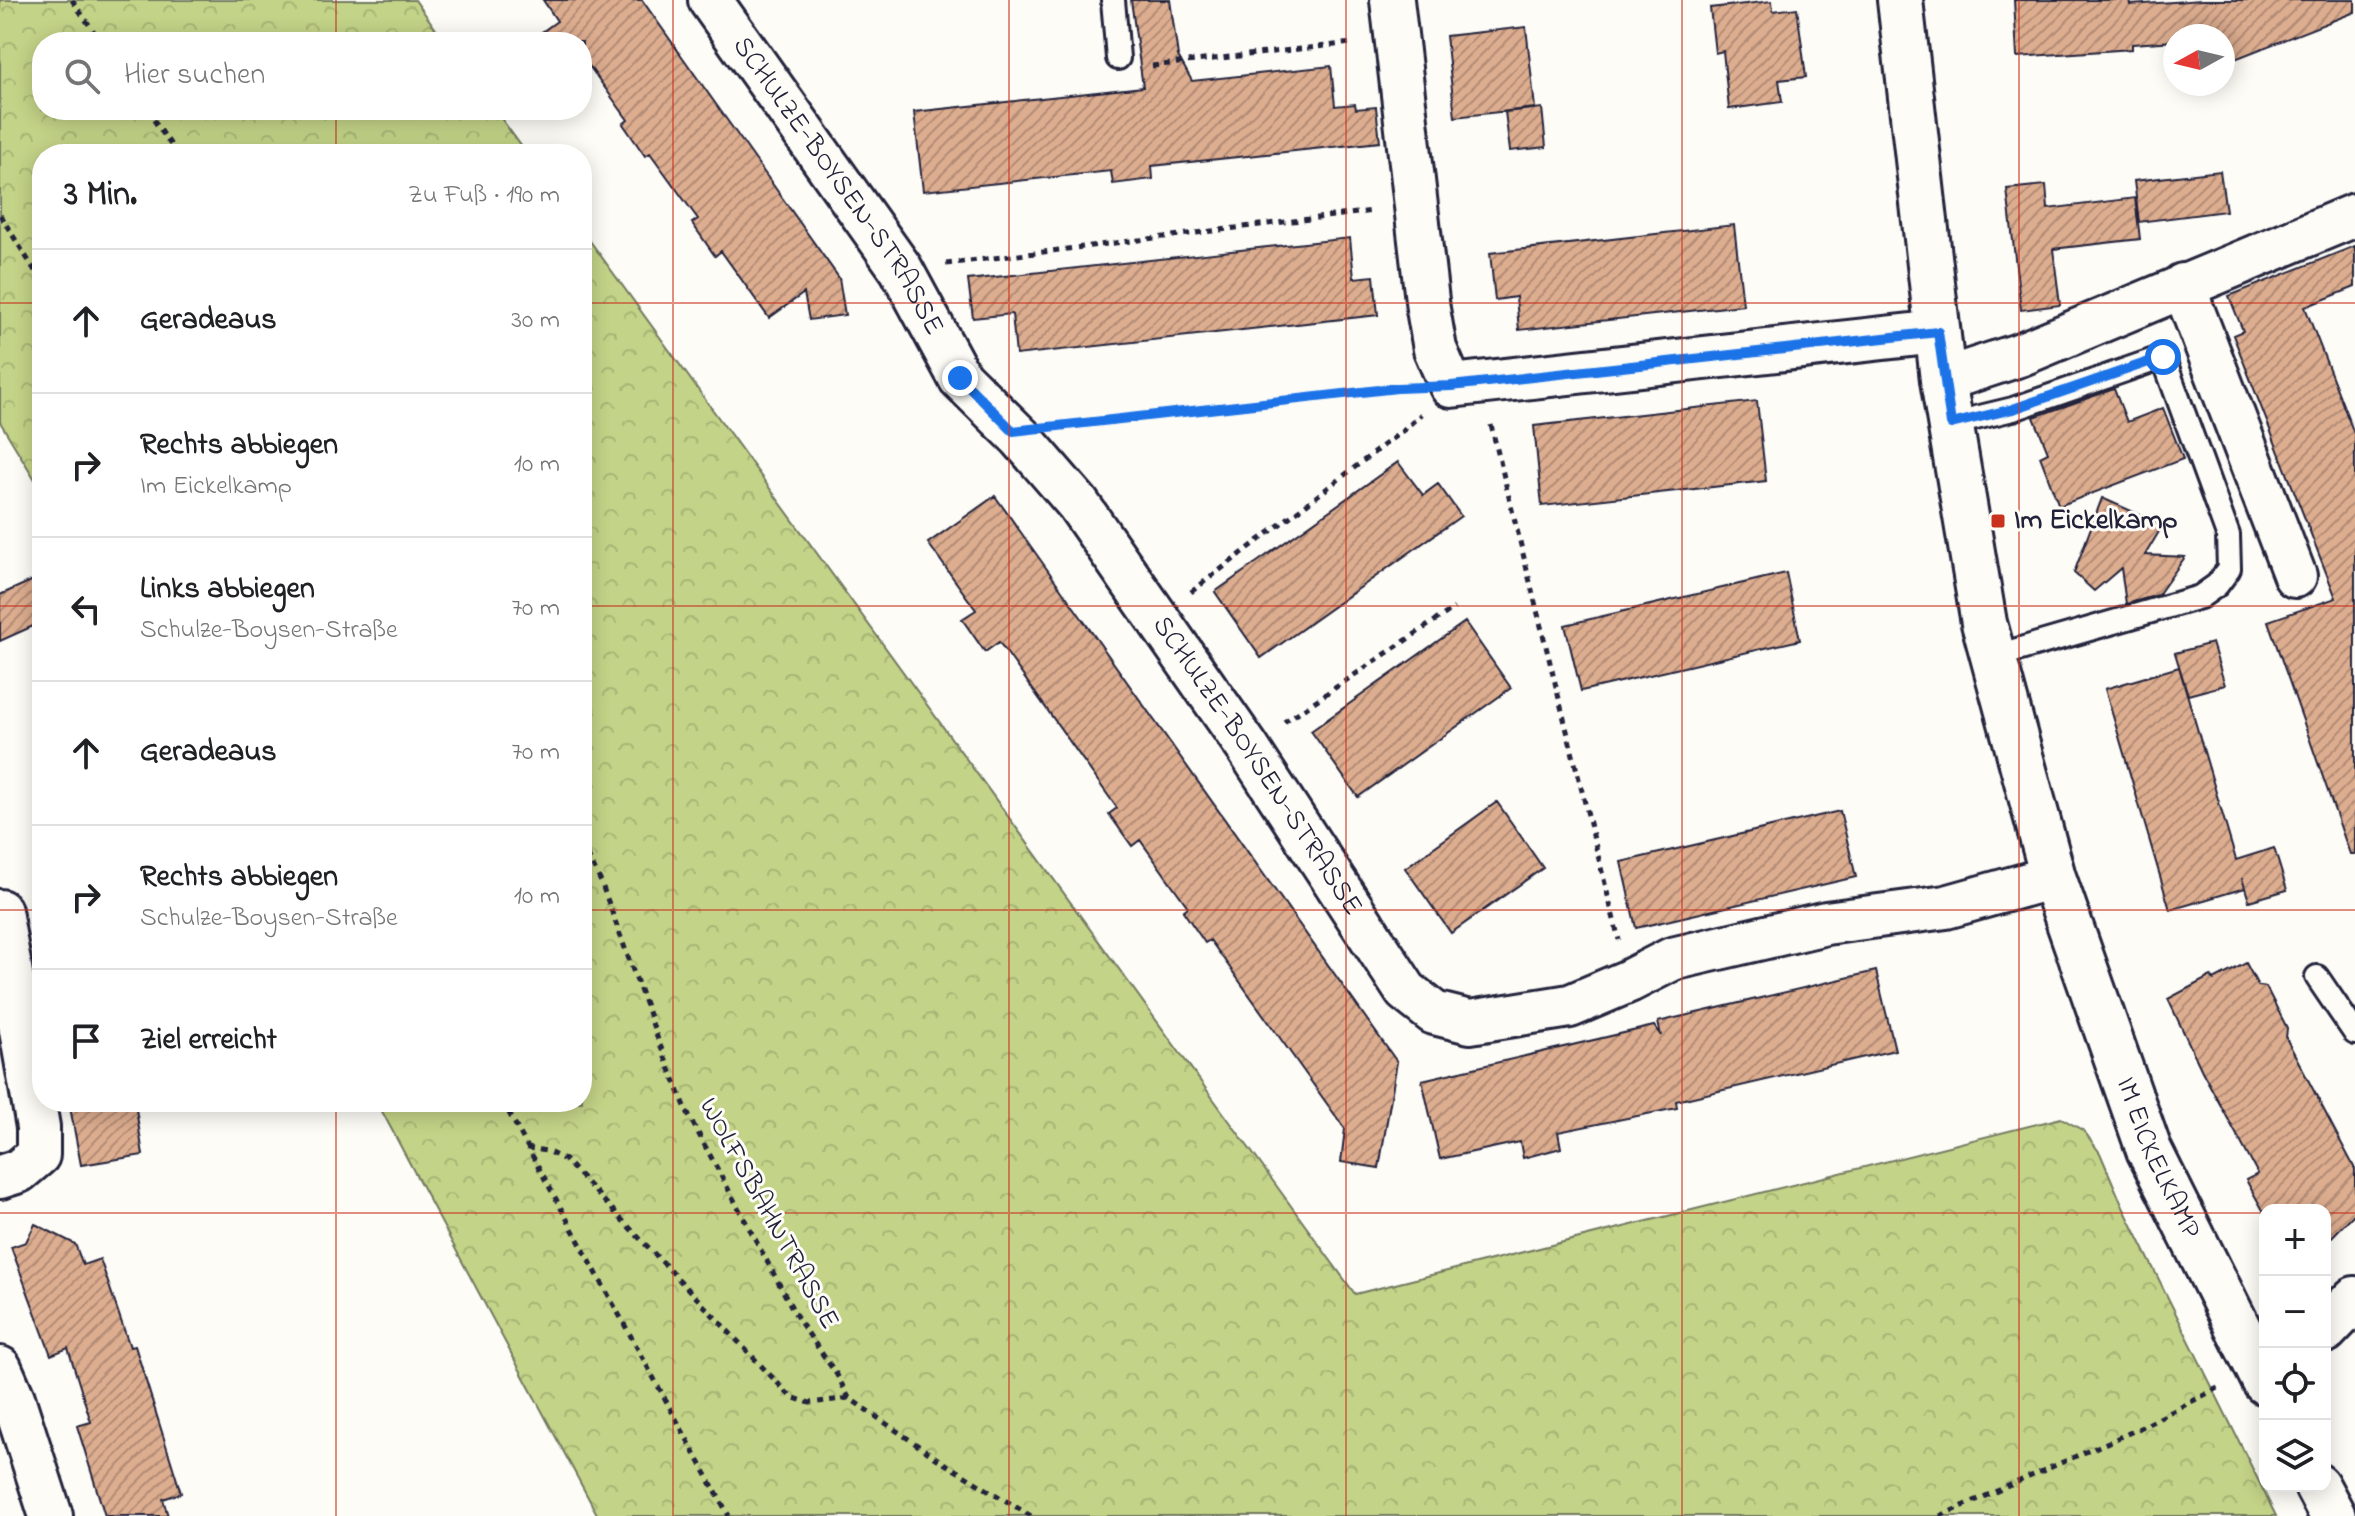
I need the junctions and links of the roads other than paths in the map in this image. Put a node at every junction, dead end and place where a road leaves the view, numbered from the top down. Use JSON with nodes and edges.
{"nodes":[{"id":1,"x":710,"y":0,"type":"edge"},
{"id":2,"x":1113,"y":0,"type":"edge"},
{"id":3,"x":1900,"y":0,"type":"edge"},
{"id":4,"x":1394,"y":19,"type":"edge"},
{"id":5,"x":1118,"y":58,"type":"road end"},
{"id":6,"x":2355,"y":215,"type":"edge"},
{"id":7,"x":2183,"y":285,"type":"junction"},
{"id":8,"x":1938,"y":332,"type":"junction"},
{"id":9,"x":1943,"y":380,"type":"junction"},
{"id":10,"x":1951,"y":424,"type":"junction"},
{"id":11,"x":2295,"y":576,"type":"dead end"},
{"id":12,"x":1993,"y":657,"type":"junction"},
{"id":13,"x":2053,"y":877,"type":"junction"},
{"id":14,"x":0,"y":911,"type":"edge"},
{"id":15,"x":2317,"y":977,"type":"dead end"},
{"id":16,"x":2355,"y":1033,"type":"edge"},
{"id":17,"x":32,"y":1093,"type":"edge"},
{"id":18,"x":35,"y":1112,"type":"edge"},
{"id":19,"x":0,"y":1177,"type":"edge"},
{"id":20,"x":2355,"y":1299,"type":"edge"},
{"id":21,"x":2331,"y":1324,"type":"edge"},
{"id":22,"x":2259,"y":1363,"type":"edge"},
{"id":23,"x":0,"y":1368,"type":"edge"},
{"id":24,"x":2320,"y":1492,"type":"edge"},
{"id":25,"x":51,"y":1516,"type":"edge"},
{"id":26,"x":2333,"y":1516,"type":"edge"}],
"edges":[{"from":1,"to":13,"type":"street","name":"SCHULZE-BOYSEN-STRASSE"},
{"from":2,"to":5,"type":"lane"},
{"from":3,"to":8,"type":"street","name":"IM EICKELKAMP"},
{"from":4,"to":8,"type":"street"},
{"from":6,"to":7,"type":"street"},
{"from":7,"to":9,"type":"street"},
{"from":7,"to":11,"type":"street"},
{"from":8,"to":9,"type":"street","name":"IM EICKELKAMP"},
{"from":9,"to":10,"type":"street","name":"IM EICKELKAMP"},
{"from":10,"to":12,"type":"street","name":"IM EICKELKAMP"},
{"from":10,"to":12,"type":"lane"},
{"from":12,"to":13,"type":"street","name":"IM EICKELKAMP"},
{"from":13,"to":22,"type":"street","name":"IM EICKELKAMP"},
{"from":14,"to":17,"type":"street"},
{"from":15,"to":16,"type":"lane"},
{"from":18,"to":19,"type":"street"},
{"from":20,"to":21,"type":"street"},
{"from":23,"to":25,"type":"street"},
{"from":24,"to":26,"type":"street"}]}
